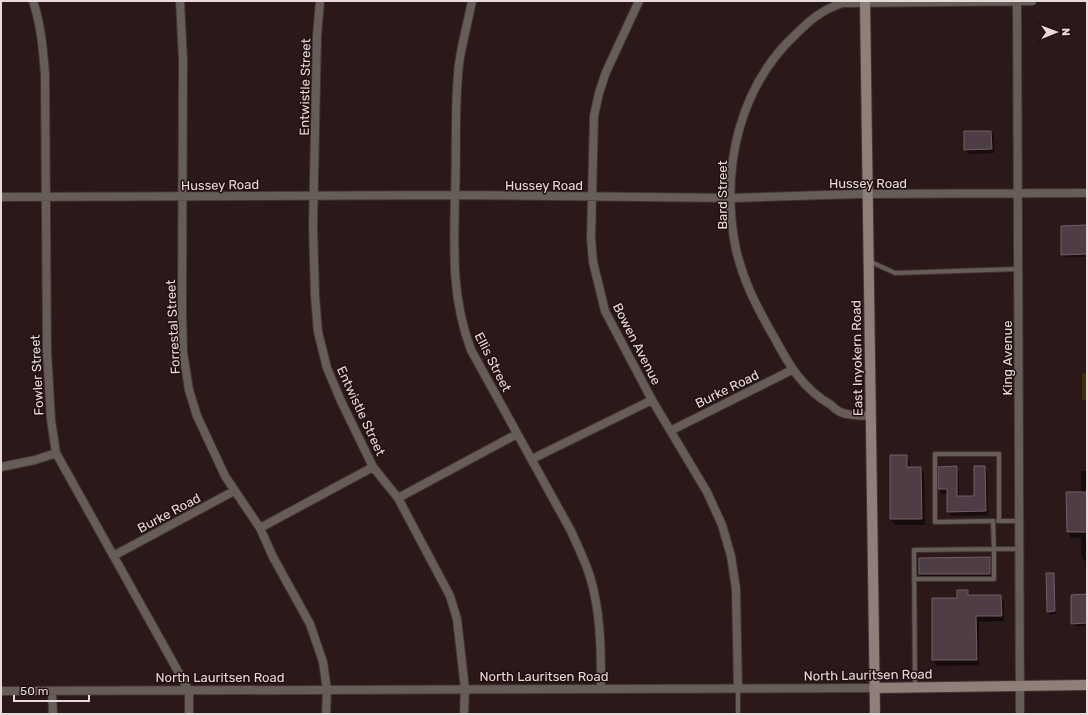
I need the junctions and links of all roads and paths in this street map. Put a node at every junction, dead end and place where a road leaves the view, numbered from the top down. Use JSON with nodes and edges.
{"nodes":[{"id":1,"x":33,"y":1,"type":"edge"},
{"id":2,"x":180,"y":1,"type":"edge"},
{"id":3,"x":320,"y":1,"type":"edge"},
{"id":4,"x":472,"y":1,"type":"edge"},
{"id":5,"x":639,"y":1,"type":"edge"},
{"id":6,"x":968,"y":1,"type":"edge"},
{"id":7,"x":1017,"y":1,"type":"edge"},
{"id":8,"x":1032,"y":1,"type":"edge"},
{"id":9,"x":865,"y":2,"type":"edge"},
{"id":10,"x":1087,"y":193,"type":"edge"},
{"id":11,"x":455,"y":195,"type":"junction"},
{"id":12,"x":868,"y":195,"type":"junction"},
{"id":13,"x":1018,"y":195,"type":"junction"},
{"id":14,"x":47,"y":196,"type":"junction"},
{"id":15,"x":314,"y":196,"type":"junction"},
{"id":16,"x":592,"y":196,"type":"junction"},
{"id":17,"x":182,"y":197,"type":"junction"},
{"id":18,"x":1,"y":198,"type":"edge"},
{"id":19,"x":732,"y":198,"type":"junction"},
{"id":20,"x":868,"y":261,"type":"junction"},
{"id":21,"x":1019,"y":269,"type":"junction"},
{"id":22,"x":792,"y":370,"type":"junction"},
{"id":23,"x":652,"y":400,"type":"junction"},
{"id":24,"x":870,"y":416,"type":"junction"},
{"id":25,"x":672,"y":430,"type":"junction"},
{"id":26,"x":517,"y":434,"type":"junction"},
{"id":27,"x":56,"y":453,"type":"junction"},
{"id":28,"x":532,"y":459,"type":"junction"},
{"id":29,"x":1,"y":467,"type":"edge"},
{"id":30,"x":373,"y":467,"type":"junction"},
{"id":31,"x":234,"y":491,"type":"junction"},
{"id":32,"x":398,"y":498,"type":"junction"},
{"id":33,"x":1000,"y":520,"type":"junction"},
{"id":34,"x":993,"y":521,"type":"junction"},
{"id":35,"x":1019,"y":521,"type":"junction"},
{"id":36,"x":260,"y":528,"type":"junction"},
{"id":37,"x":994,"y":549,"type":"junction"},
{"id":38,"x":1019,"y":549,"type":"junction"},
{"id":39,"x":114,"y":555,"type":"junction"},
{"id":40,"x":914,"y":579,"type":"junction"},
{"id":41,"x":1020,"y":685,"type":"junction"},
{"id":42,"x":1087,"y":685,"type":"edge"},
{"id":43,"x":915,"y":687,"type":"junction"},
{"id":44,"x":601,"y":688,"type":"junction"},
{"id":45,"x":874,"y":688,"type":"junction"},
{"id":46,"x":738,"y":689,"type":"junction"},
{"id":47,"x":327,"y":690,"type":"junction"},
{"id":48,"x":465,"y":690,"type":"junction"},
{"id":49,"x":1,"y":691,"type":"edge"},
{"id":50,"x":52,"y":691,"type":"junction"},
{"id":51,"x":189,"y":691,"type":"junction"},
{"id":52,"x":52,"y":714,"type":"edge"},
{"id":53,"x":189,"y":714,"type":"edge"},
{"id":54,"x":326,"y":714,"type":"edge"},
{"id":55,"x":464,"y":714,"type":"edge"},
{"id":56,"x":738,"y":714,"type":"edge"},
{"id":57,"x":875,"y":714,"type":"edge"},
{"id":58,"x":1020,"y":714,"type":"edge"}],
"edges":[{"from":1,"to":14,"type":"street","name":"Fowler Street"},
{"from":2,"to":17,"type":"street","name":"Forrestal Street"},
{"from":3,"to":15,"type":"street","name":"Entwistle Street"},
{"from":4,"to":11,"type":"street","name":"Ellis Street"},
{"from":5,"to":16,"type":"street","name":"Bowen Avenue"},
{"from":6,"to":7,"type":"street","name":"Bard Street"},
{"from":6,"to":9,"type":"street","name":"Bard Street"},
{"from":7,"to":8,"type":"street","name":"Bard Street"},
{"from":7,"to":13,"type":"street","name":"King Avenue"},
{"from":9,"to":12,"type":"street","name":"East Inyokern Road"},
{"from":9,"to":19,"type":"street","name":"Bard Street"},
{"from":10,"to":13,"type":"street","name":"Hussey Road"},
{"from":11,"to":15,"type":"street","name":"Hussey Road"},
{"from":11,"to":16,"type":"street","name":"Hussey Road"},
{"from":11,"to":26,"type":"street","name":"Ellis Street"},
{"from":12,"to":13,"type":"street","name":"Hussey Road"},
{"from":12,"to":19,"type":"street","name":"Hussey Road"},
{"from":12,"to":20,"type":"street","name":"East Inyokern Road"},
{"from":13,"to":21,"type":"street","name":"King Avenue"},
{"from":14,"to":17,"type":"street","name":"Hussey Road"},
{"from":14,"to":18,"type":"street","name":"Hussey Road"},
{"from":14,"to":27,"type":"street","name":"Fowler Street"},
{"from":15,"to":17,"type":"street","name":"Hussey Road"},
{"from":15,"to":30,"type":"street","name":"Entwistle Street"},
{"from":16,"to":19,"type":"street","name":"Hussey Road"},
{"from":16,"to":23,"type":"street","name":"Bowen Avenue"},
{"from":17,"to":31,"type":"street","name":"Forrestal Street"},
{"from":19,"to":22,"type":"street","name":"Bard Street"},
{"from":20,"to":21,"type":"lane"},
{"from":20,"to":24,"type":"street","name":"East Inyokern Road"},
{"from":21,"to":35,"type":"street","name":"King Avenue"},
{"from":22,"to":24,"type":"street","name":"Bard Street"},
{"from":22,"to":25,"type":"street","name":"Burke Road"},
{"from":23,"to":25,"type":"street","name":"Bowen Avenue"},
{"from":23,"to":28,"type":"street"},
{"from":24,"to":45,"type":"street","name":"East Inyokern Road"},
{"from":25,"to":46,"type":"street","name":"Bowen Avenue"},
{"from":26,"to":28,"type":"street","name":"Ellis Street"},
{"from":26,"to":32,"type":"street"},
{"from":27,"to":29,"type":"street"},
{"from":27,"to":39,"type":"street","name":"Fowler Street"},
{"from":28,"to":44,"type":"street","name":"Ellis Street"},
{"from":30,"to":32,"type":"street","name":"Entwistle Street"},
{"from":30,"to":36,"type":"street"},
{"from":31,"to":36,"type":"street","name":"Forrestal Street"},
{"from":31,"to":39,"type":"street","name":"Burke Road"},
{"from":32,"to":48,"type":"street","name":"Entwistle Street"},
{"from":33,"to":34,"type":"lane"},
{"from":33,"to":34,"type":"lane"},
{"from":33,"to":35,"type":"lane"},
{"from":34,"to":37,"type":"lane"},
{"from":35,"to":38,"type":"street","name":"King Avenue"},
{"from":36,"to":47,"type":"street","name":"Forrestal Street"},
{"from":37,"to":38,"type":"lane"},
{"from":37,"to":40,"type":"lane"},
{"from":37,"to":40,"type":"lane"},
{"from":38,"to":41,"type":"street","name":"King Avenue"},
{"from":39,"to":51,"type":"street","name":"Fowler Street"},
{"from":40,"to":43,"type":"lane"},
{"from":41,"to":42,"type":"street","name":"North Lauritsen Road"},
{"from":41,"to":43,"type":"street","name":"North Lauritsen Road"},
{"from":41,"to":58,"type":"street","name":"King Avenue"},
{"from":43,"to":45,"type":"street","name":"North Lauritsen Road"},
{"from":44,"to":46,"type":"street","name":"North Lauritsen Road"},
{"from":44,"to":48,"type":"street","name":"North Lauritsen Road"},
{"from":45,"to":46,"type":"street","name":"North Lauritsen Road"},
{"from":45,"to":57,"type":"street","name":"East Inyokern Road"},
{"from":46,"to":56,"type":"lane"},
{"from":47,"to":48,"type":"street","name":"North Lauritsen Road"},
{"from":47,"to":51,"type":"street","name":"North Lauritsen Road"},
{"from":47,"to":54,"type":"street","name":"Forrestal Street"},
{"from":48,"to":55,"type":"street","name":"Entwistle Street"},
{"from":49,"to":50,"type":"street","name":"North Lauritsen Road"},
{"from":50,"to":51,"type":"street","name":"North Lauritsen Road"},
{"from":50,"to":52,"type":"street"},
{"from":51,"to":53,"type":"street","name":"Fowler Street"}]}
